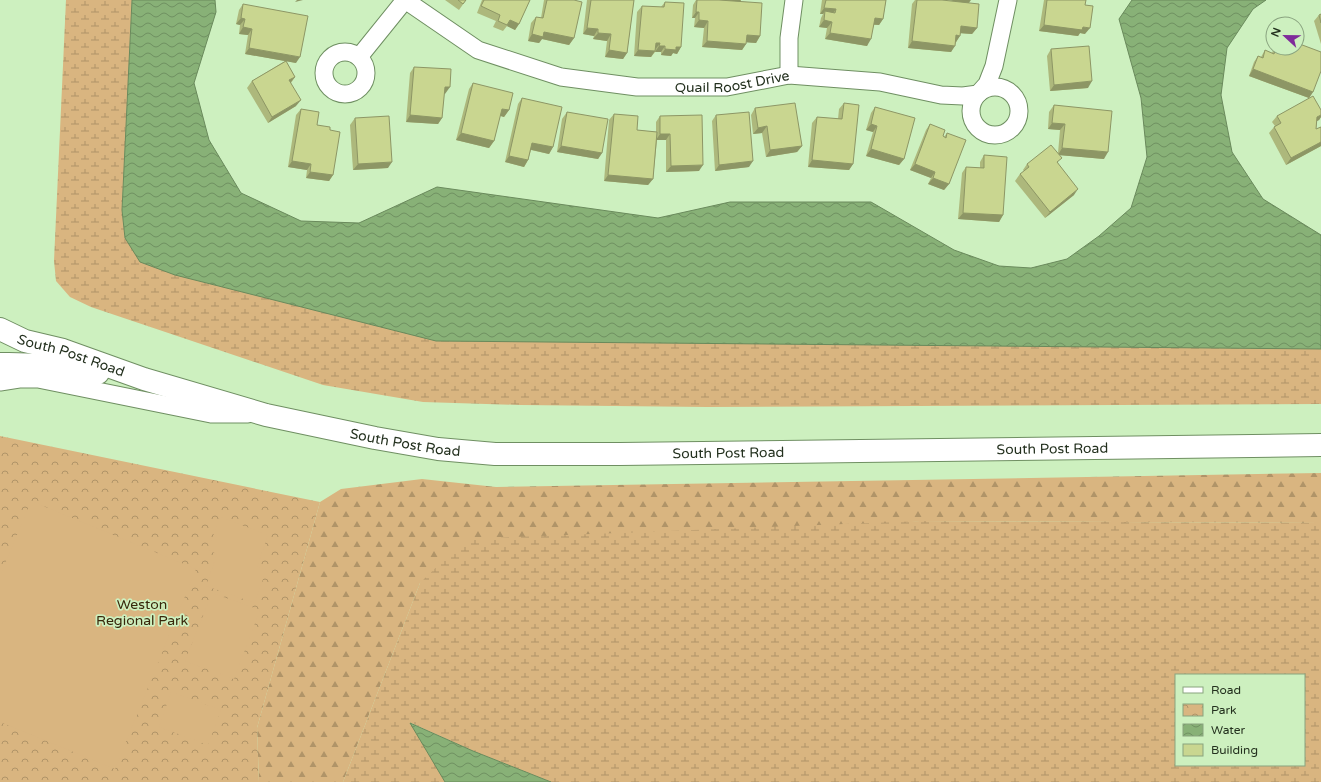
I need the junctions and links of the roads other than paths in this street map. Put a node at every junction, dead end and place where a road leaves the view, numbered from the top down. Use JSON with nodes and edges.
{"nodes":[{"id":1,"x":405,"y":0,"type":"edge"},
{"id":2,"x":794,"y":0,"type":"edge"},
{"id":3,"x":1008,"y":0,"type":"edge"},
{"id":4,"x":359,"y":57,"type":"dead end"},
{"id":5,"x":789,"y":75,"type":"junction"},
{"id":6,"x":0,"y":329,"type":"edge"},
{"id":7,"x":0,"y":364,"type":"edge"},
{"id":8,"x":144,"y":379,"type":"junction"},
{"id":9,"x":0,"y":382,"type":"edge"},
{"id":10,"x":266,"y":414,"type":"junction"},
{"id":11,"x":1321,"y":445,"type":"edge"}],
"edges":[{"from":1,"to":4,"type":"street","name":"Quail Roost Drive"},
{"from":1,"to":5,"type":"street","name":"Quail Roost Drive"},
{"from":2,"to":5,"type":"street"},
{"from":3,"to":5,"type":"street","name":"Quail Roost Drive"},
{"from":6,"to":8,"type":"street","name":"South Post Road"},
{"from":7,"to":8,"type":"street","name":"South Post Road"},
{"from":8,"to":10,"type":"street","name":"South Post Road"},
{"from":9,"to":10,"type":"street"},
{"from":10,"to":11,"type":"street","name":"South Post Road"}]}
